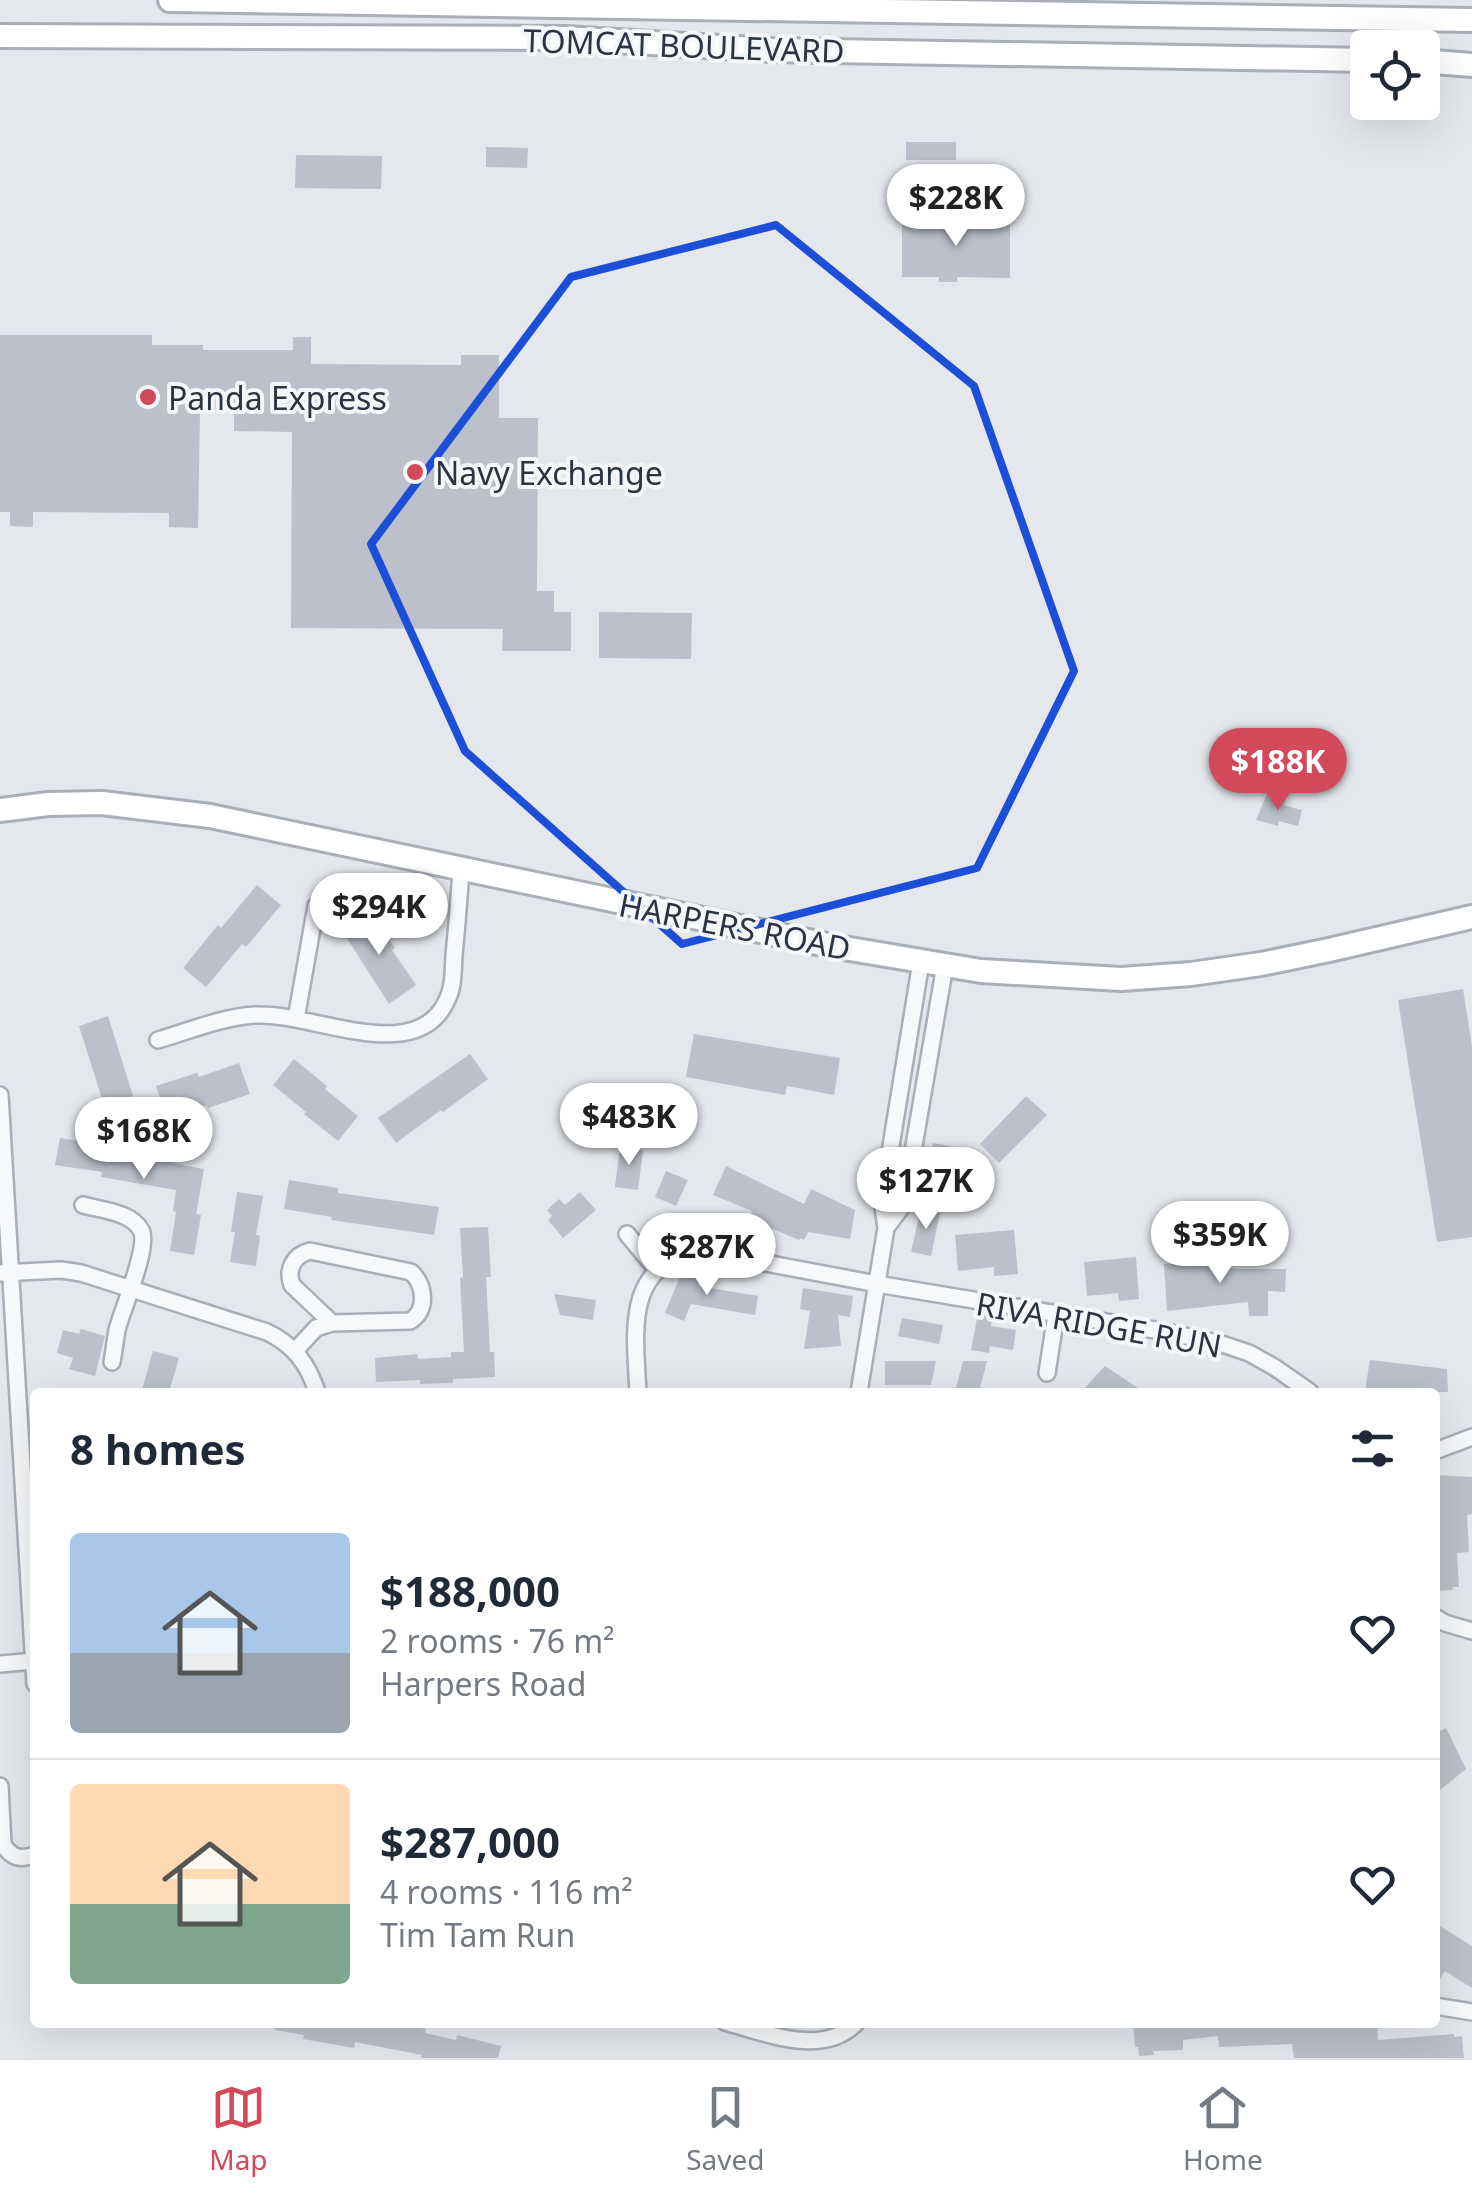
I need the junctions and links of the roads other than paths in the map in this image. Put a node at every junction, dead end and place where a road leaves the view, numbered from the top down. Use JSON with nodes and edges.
{"nodes":[{"id":1,"x":170,"y":0,"type":"edge"},
{"id":2,"x":180,"y":0,"type":"edge"},
{"id":3,"x":657,"y":0,"type":"edge"},
{"id":4,"x":1373,"y":0,"type":"edge"},
{"id":5,"x":706,"y":8,"type":"junction"},
{"id":6,"x":1306,"y":16,"type":"junction"},
{"id":7,"x":1472,"y":20,"type":"edge"},
{"id":8,"x":0,"y":36,"type":"edge"},
{"id":9,"x":1350,"y":60,"type":"edge"},
{"id":10,"x":1440,"y":62,"type":"edge"},
{"id":11,"x":1472,"y":63,"type":"edge"},
{"id":12,"x":0,"y":810,"type":"edge"},
{"id":13,"x":461,"y":870,"type":"junction"},
{"id":14,"x":316,"y":906,"type":"dead end"},
{"id":15,"x":1472,"y":916,"type":"edge"},
{"id":16,"x":933,"y":964,"type":"junction"},
{"id":17,"x":296,"y":1018,"type":"junction"},
{"id":18,"x":158,"y":1040,"type":"dead end"},
{"id":19,"x":0,"y":1095,"type":"edge"},
{"id":20,"x":83,"y":1206,"type":"dead end"},
{"id":21,"x":886,"y":1228,"type":"junction"},
{"id":22,"x":626,"y":1234,"type":"dead end"},
{"id":23,"x":656,"y":1270,"type":"junction"},
{"id":24,"x":6,"y":1272,"type":"edge"},
{"id":25,"x":877,"y":1284,"type":"junction"},
{"id":26,"x":130,"y":1289,"type":"junction"},
{"id":27,"x":1056,"y":1314,"type":"junction"},
{"id":28,"x":332,"y":1323,"type":"junction"},
{"id":29,"x":295,"y":1351,"type":"junction"},
{"id":30,"x":112,"y":1362,"type":"dead end"},
{"id":31,"x":1047,"y":1373,"type":"dead end"},
{"id":32,"x":316,"y":1388,"type":"edge"},
{"id":33,"x":638,"y":1388,"type":"edge"},
{"id":34,"x":860,"y":1388,"type":"edge"},
{"id":35,"x":1304,"y":1388,"type":"edge"},
{"id":36,"x":1472,"y":1437,"type":"edge"},
{"id":37,"x":1440,"y":1450,"type":"edge"},
{"id":38,"x":30,"y":1606,"type":"edge"},
{"id":39,"x":1440,"y":1620,"type":"edge"},
{"id":40,"x":1472,"y":1631,"type":"edge"},
{"id":41,"x":30,"y":1662,"type":"edge"},
{"id":42,"x":0,"y":1664,"type":"edge"},
{"id":43,"x":0,"y":1786,"type":"edge"},
{"id":44,"x":30,"y":1857,"type":"edge"},
{"id":45,"x":1440,"y":2007,"type":"edge"},
{"id":46,"x":1472,"y":2012,"type":"edge"},
{"id":47,"x":748,"y":2028,"type":"edge"},
{"id":48,"x":854,"y":2028,"type":"edge"}],
"edges":[{"from":1,"to":2,"type":"main road","name":"TOMCAT BOULEVARD"},
{"from":2,"to":5,"type":"main road","name":"TOMCAT BOULEVARD"},
{"from":3,"to":5,"type":"main road"},
{"from":4,"to":6,"type":"main road"},
{"from":5,"to":6,"type":"main road","name":"TOMCAT BOULEVARD"},
{"from":6,"to":7,"type":"main road","name":"TOMCAT BOULEVARD"},
{"from":8,"to":9,"type":"main road","name":"TOMCAT BOULEVARD"},
{"from":10,"to":11,"type":"main road"},
{"from":12,"to":13,"type":"main road","name":"HARPERS ROAD"},
{"from":13,"to":16,"type":"main road","name":"HARPERS ROAD"},
{"from":13,"to":17,"type":"street"},
{"from":14,"to":17,"type":"street"},
{"from":15,"to":16,"type":"main road","name":"HARPERS ROAD"},
{"from":16,"to":21,"type":"street"},
{"from":16,"to":21,"type":"street"},
{"from":17,"to":18,"type":"street"},
{"from":19,"to":24,"type":"street"},
{"from":20,"to":26,"type":"street"},
{"from":21,"to":25,"type":"street"},
{"from":22,"to":23,"type":"street"},
{"from":23,"to":25,"type":"street","name":"RIVA RIDGE RUN"},
{"from":23,"to":33,"type":"street"},
{"from":24,"to":26,"type":"street"},
{"from":24,"to":38,"type":"street"},
{"from":25,"to":27,"type":"street","name":"RIVA RIDGE RUN"},
{"from":25,"to":34,"type":"street"},
{"from":26,"to":29,"type":"street"},
{"from":26,"to":30,"type":"street"},
{"from":27,"to":31,"type":"street"},
{"from":27,"to":35,"type":"street","name":"RIVA RIDGE RUN"},
{"from":28,"to":28,"type":"street"},
{"from":28,"to":29,"type":"street"},
{"from":29,"to":32,"type":"street"},
{"from":36,"to":37,"type":"street"},
{"from":39,"to":40,"type":"street"},
{"from":41,"to":42,"type":"street"},
{"from":43,"to":44,"type":"street"},
{"from":45,"to":46,"type":"street"},
{"from":47,"to":48,"type":"street"}]}
